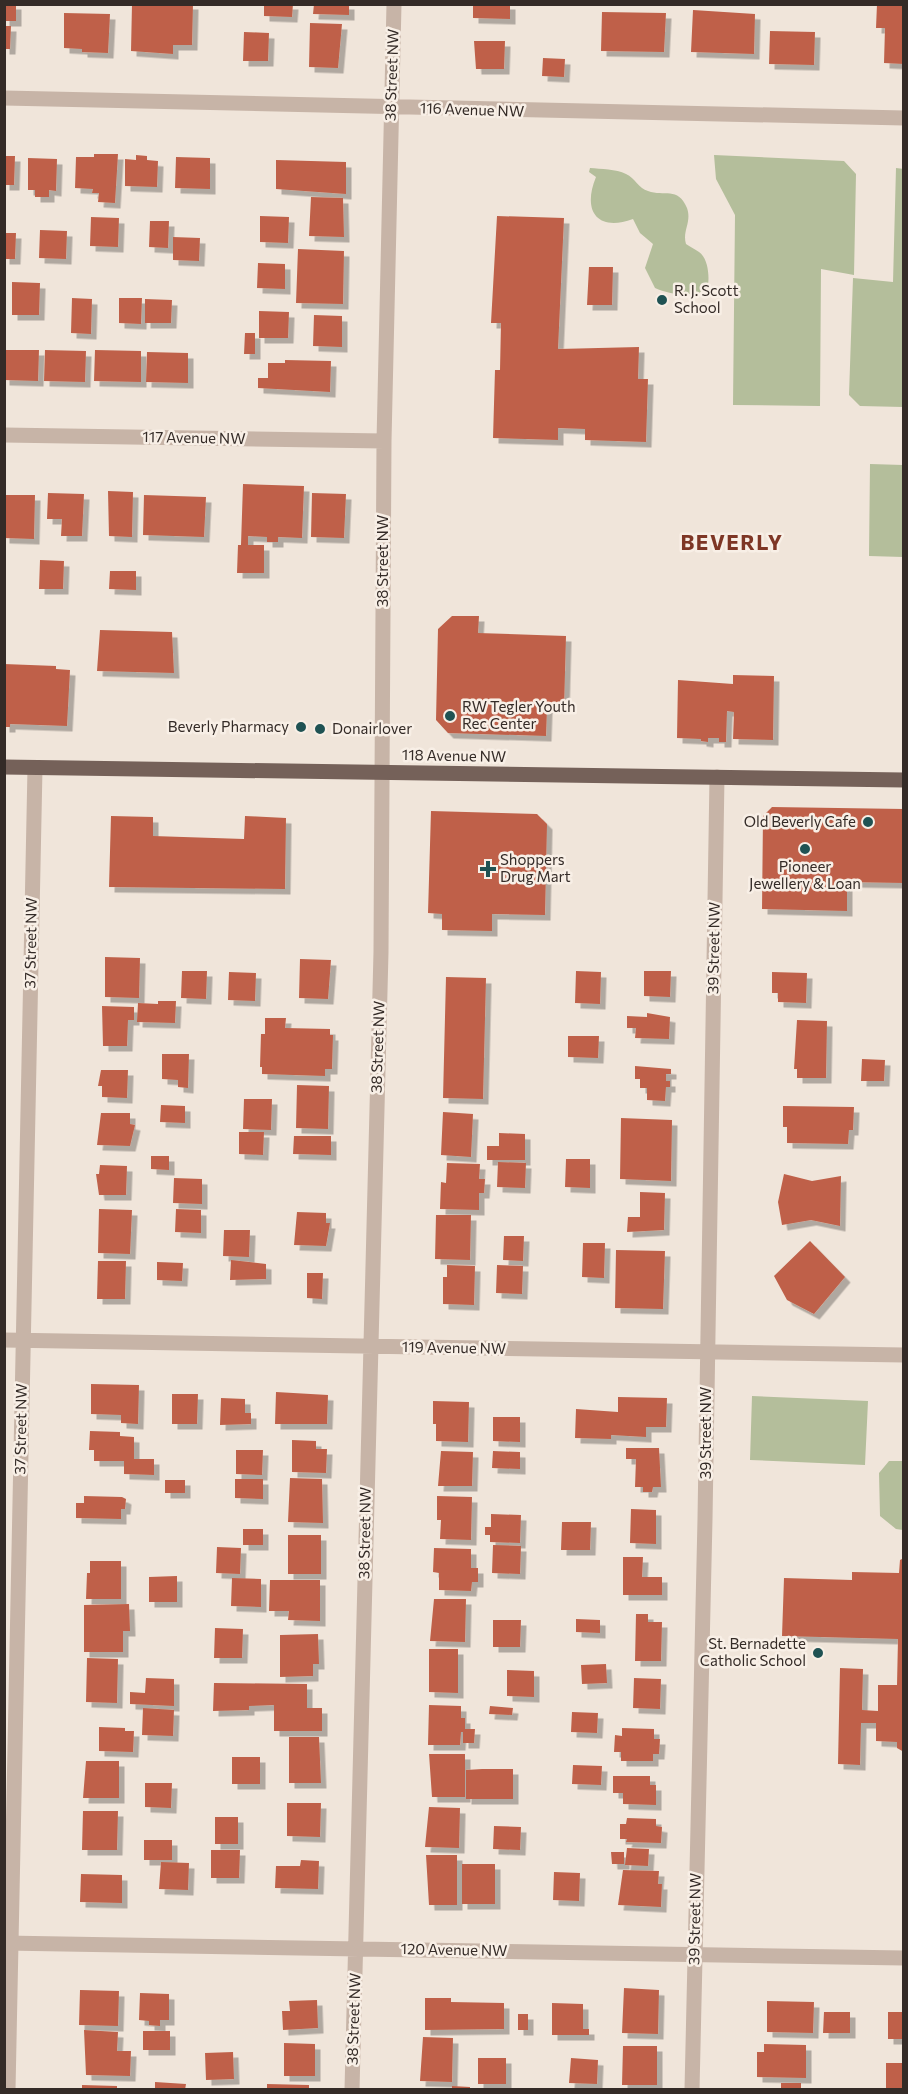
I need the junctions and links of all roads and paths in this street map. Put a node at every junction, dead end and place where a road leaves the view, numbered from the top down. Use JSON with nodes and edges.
{"nodes":[{"id":1,"x":394,"y":4,"type":"edge"},
{"id":2,"x":4,"y":98,"type":"edge"},
{"id":3,"x":391,"y":108,"type":"junction"},
{"id":4,"x":903,"y":118,"type":"edge"},
{"id":5,"x":4,"y":435,"type":"edge"},
{"id":6,"x":384,"y":441,"type":"junction"},
{"id":7,"x":4,"y":767,"type":"edge"},
{"id":8,"x":35,"y":768,"type":"junction"},
{"id":9,"x":384,"y":773,"type":"junction"},
{"id":10,"x":717,"y":777,"type":"junction"},
{"id":11,"x":903,"y":780,"type":"edge"},
{"id":12,"x":4,"y":1340,"type":"edge"},
{"id":13,"x":23,"y":1341,"type":"junction"},
{"id":14,"x":369,"y":1347,"type":"junction"},
{"id":15,"x":706,"y":1352,"type":"junction"},
{"id":16,"x":903,"y":1355,"type":"edge"},
{"id":17,"x":8,"y":1943,"type":"edge"},
{"id":18,"x":356,"y":1949,"type":"junction"},
{"id":19,"x":694,"y":1954,"type":"junction"},
{"id":20,"x":903,"y":1958,"type":"edge"},
{"id":21,"x":8,"y":2090,"type":"edge"},
{"id":22,"x":352,"y":2090,"type":"edge"},
{"id":23,"x":692,"y":2090,"type":"edge"}],
"edges":[{"from":1,"to":3,"type":"street","name":"38 Street NW"},
{"from":2,"to":3,"type":"street","name":"116 Avenue NW"},
{"from":3,"to":4,"type":"street","name":"116 Avenue NW"},
{"from":3,"to":6,"type":"street","name":"38 Street NW"},
{"from":5,"to":6,"type":"street","name":"117 Avenue NW"},
{"from":6,"to":9,"type":"street","name":"38 Street NW"},
{"from":7,"to":8,"type":"main road","name":"118 Avenue NW"},
{"from":8,"to":9,"type":"main road","name":"118 Avenue NW"},
{"from":8,"to":13,"type":"street","name":"37 Street NW"},
{"from":9,"to":10,"type":"main road","name":"118 Avenue NW"},
{"from":9,"to":14,"type":"street","name":"38 Street NW"},
{"from":10,"to":11,"type":"main road","name":"118 Avenue NW"},
{"from":10,"to":15,"type":"street","name":"39 Street NW"},
{"from":12,"to":13,"type":"street","name":"119 Avenue NW"},
{"from":13,"to":14,"type":"street","name":"119 Avenue NW"},
{"from":13,"to":17,"type":"street","name":"37 Street NW"},
{"from":14,"to":15,"type":"street","name":"119 Avenue NW"},
{"from":14,"to":18,"type":"street","name":"38 Street NW"},
{"from":15,"to":16,"type":"street","name":"119 Avenue NW"},
{"from":15,"to":19,"type":"street","name":"39 Street NW"},
{"from":17,"to":18,"type":"street","name":"120 Avenue NW"},
{"from":17,"to":21,"type":"street","name":"37 Street NW"},
{"from":18,"to":19,"type":"street","name":"120 Avenue NW"},
{"from":18,"to":22,"type":"street","name":"38 Street NW"},
{"from":19,"to":20,"type":"street","name":"120 Avenue NW"},
{"from":19,"to":23,"type":"street","name":"39 Street NW"}]}
